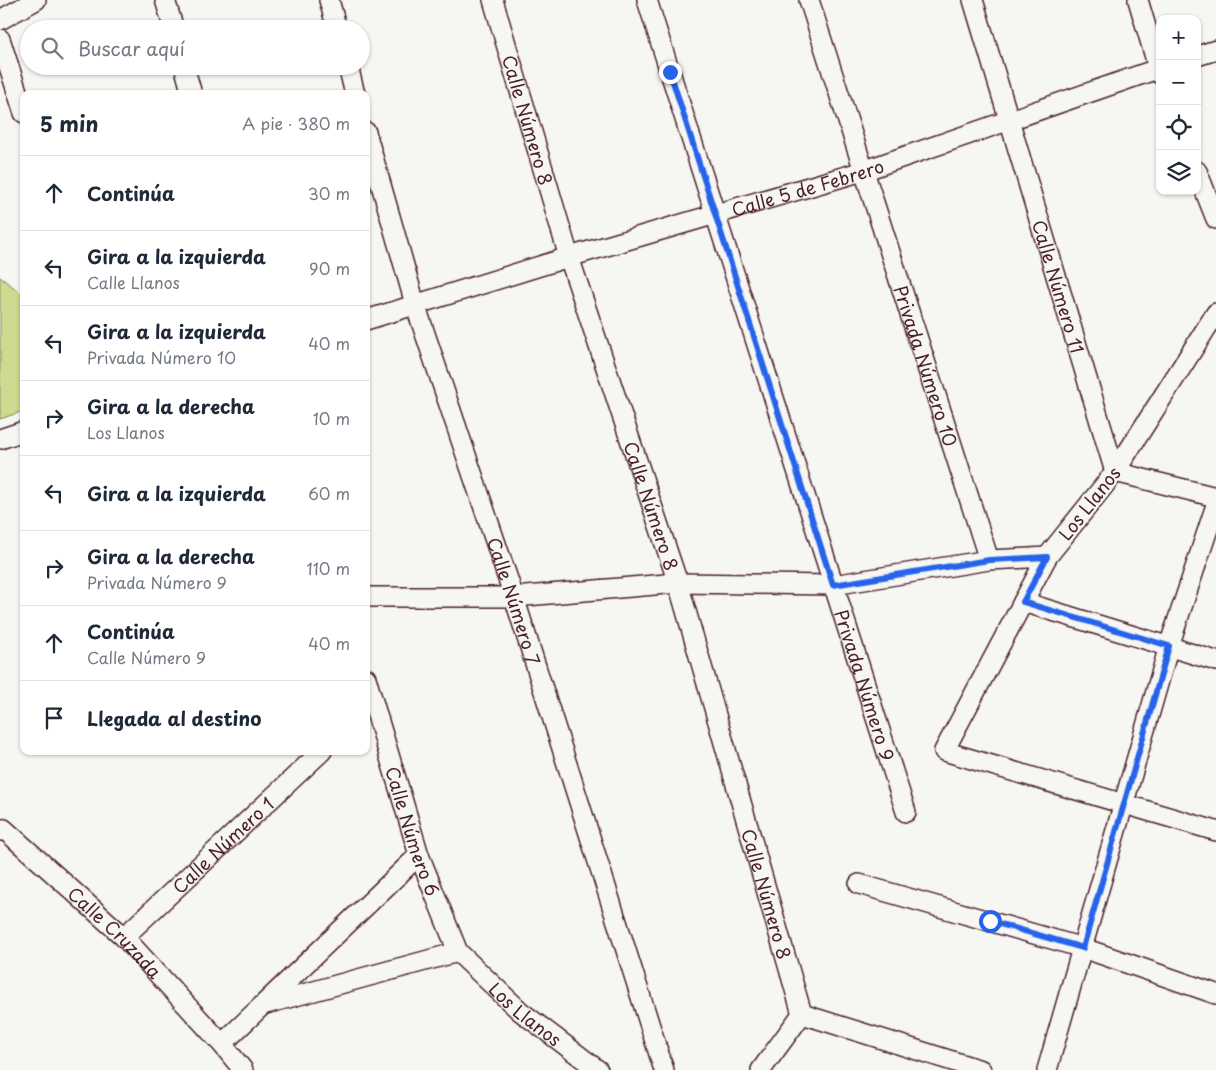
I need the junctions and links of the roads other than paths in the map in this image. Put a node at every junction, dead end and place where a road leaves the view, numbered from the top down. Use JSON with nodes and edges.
{"nodes":[{"id":1,"x":36,"y":0,"type":"edge"},
{"id":2,"x":165,"y":0,"type":"edge"},
{"id":3,"x":329,"y":0,"type":"edge"},
{"id":4,"x":493,"y":0,"type":"edge"},
{"id":5,"x":647,"y":0,"type":"edge"},
{"id":6,"x":809,"y":0,"type":"edge"},
{"id":7,"x":973,"y":0,"type":"edge"},
{"id":8,"x":1138,"y":0,"type":"edge"},
{"id":9,"x":0,"y":20,"type":"edge"},
{"id":10,"x":171,"y":20,"type":"edge"},
{"id":11,"x":335,"y":20,"type":"edge"},
{"id":12,"x":0,"y":39,"type":"edge"},
{"id":13,"x":1216,"y":50,"type":"edge"},
{"id":14,"x":1201,"y":55,"type":"edge"},
{"id":15,"x":1156,"y":60,"type":"edge"},
{"id":16,"x":1156,"y":71,"type":"edge"},
{"id":17,"x":187,"y":75,"type":"edge"},
{"id":18,"x":351,"y":75,"type":"edge"},
{"id":19,"x":191,"y":90,"type":"edge"},
{"id":20,"x":355,"y":90,"type":"edge"},
{"id":21,"x":20,"y":101,"type":"edge"},
{"id":22,"x":1010,"y":118,"type":"junction"},
{"id":23,"x":370,"y":146,"type":"edge"},
{"id":24,"x":863,"y":171,"type":"junction"},
{"id":25,"x":1201,"y":181,"type":"edge"},
{"id":26,"x":717,"y":215,"type":"junction"},
{"id":27,"x":1216,"y":219,"type":"edge"},
{"id":28,"x":569,"y":258,"type":"junction"},
{"id":29,"x":415,"y":304,"type":"junction"},
{"id":30,"x":1216,"y":313,"type":"edge"},
{"id":31,"x":370,"y":319,"type":"edge"},
{"id":32,"x":20,"y":432,"type":"edge"},
{"id":33,"x":0,"y":439,"type":"edge"},
{"id":34,"x":1115,"y":472,"type":"junction"},
{"id":35,"x":1216,"y":497,"type":"edge"},
{"id":36,"x":1216,"y":505,"type":"edge"},
{"id":37,"x":1047,"y":557,"type":"junction"},
{"id":38,"x":989,"y":560,"type":"junction"},
{"id":39,"x":678,"y":583,"type":"junction"},
{"id":40,"x":833,"y":585,"type":"junction"},
{"id":41,"x":370,"y":597,"type":"edge"},
{"id":42,"x":514,"y":597,"type":"junction"},
{"id":43,"x":1023,"y":602,"type":"junction"},
{"id":44,"x":1169,"y":646,"type":"junction"},
{"id":45,"x":1216,"y":661,"type":"edge"},
{"id":46,"x":370,"y":706,"type":"edge"},
{"id":47,"x":318,"y":755,"type":"edge"},
{"id":48,"x":1123,"y":803,"type":"junction"},
{"id":49,"x":906,"y":812,"type":"dead end"},
{"id":50,"x":0,"y":830,"type":"edge"},
{"id":51,"x":1216,"y":832,"type":"edge"},
{"id":52,"x":419,"y":855,"type":"junction"},
{"id":53,"x":859,"y":884,"type":"dead end"},
{"id":54,"x":124,"y":937,"type":"junction"},
{"id":55,"x":1083,"y":948,"type":"junction"},
{"id":56,"x":458,"y":952,"type":"junction"},
{"id":57,"x":1216,"y":994,"type":"edge"},
{"id":58,"x":264,"y":1004,"type":"junction"},
{"id":59,"x":802,"y":1014,"type":"junction"},
{"id":60,"x":222,"y":1044,"type":"junction"},
{"id":61,"x":243,"y":1070,"type":"edge"},
{"id":62,"x":598,"y":1070,"type":"edge"},
{"id":63,"x":664,"y":1070,"type":"edge"},
{"id":64,"x":761,"y":1070,"type":"edge"},
{"id":65,"x":981,"y":1070,"type":"edge"},
{"id":66,"x":1047,"y":1070,"type":"edge"}],
"edges":[{"from":1,"to":9,"type":"street"},
{"from":2,"to":10,"type":"street"},
{"from":3,"to":11,"type":"street"},
{"from":4,"to":28,"type":"street","name":"Calle Número 8"},
{"from":5,"to":26,"type":"street","name":"Privada Número 9"},
{"from":6,"to":24,"type":"street","name":"Privada Número 10"},
{"from":7,"to":22,"type":"street","name":"Calle Número 11"},
{"from":8,"to":15,"type":"street"},
{"from":12,"to":21,"type":"street"},
{"from":13,"to":14,"type":"street"},
{"from":16,"to":22,"type":"street","name":"Calle 5 de Febrero"},
{"from":17,"to":19,"type":"street"},
{"from":18,"to":20,"type":"street"},
{"from":22,"to":24,"type":"street","name":"Calle 5 de Febrero"},
{"from":22,"to":34,"type":"street","name":"Calle Número 11"},
{"from":23,"to":29,"type":"street","name":"Calle Número 7"},
{"from":24,"to":26,"type":"street","name":"Calle 5 de Febrero"},
{"from":24,"to":38,"type":"street","name":"Privada Número 10"},
{"from":25,"to":27,"type":"street"},
{"from":26,"to":28,"type":"street","name":"Calle 5 de Febrero"},
{"from":26,"to":40,"type":"street","name":"Privada Número 9"},
{"from":28,"to":29,"type":"street","name":"Calle 5 de Febrero"},
{"from":28,"to":39,"type":"street","name":"Calle Número 8"},
{"from":29,"to":31,"type":"street","name":"Calle 5 de Febrero"},
{"from":29,"to":42,"type":"street","name":"Calle Número 7"},
{"from":30,"to":34,"type":"street","name":"Los Llanos"},
{"from":32,"to":33,"type":"street"},
{"from":34,"to":35,"type":"street"},
{"from":34,"to":37,"type":"street","name":"Los Llanos"},
{"from":36,"to":44,"type":"street"},
{"from":37,"to":38,"type":"street"},
{"from":37,"to":43,"type":"street","name":"Los Llanos"},
{"from":38,"to":40,"type":"street"},
{"from":39,"to":40,"type":"street"},
{"from":39,"to":42,"type":"street"},
{"from":39,"to":59,"type":"street","name":"Calle Número 8"},
{"from":40,"to":49,"type":"street","name":"Privada Número 9"},
{"from":41,"to":42,"type":"street"},
{"from":42,"to":63,"type":"street","name":"Calle Número 7"},
{"from":43,"to":44,"type":"street"},
{"from":43,"to":48,"type":"street","name":"Los Llanos"},
{"from":44,"to":45,"type":"street"},
{"from":44,"to":48,"type":"street"},
{"from":46,"to":52,"type":"street","name":"Calle Número 6"},
{"from":47,"to":54,"type":"street","name":"Calle Número 1"},
{"from":48,"to":51,"type":"street"},
{"from":48,"to":55,"type":"street"},
{"from":50,"to":54,"type":"street","name":"Calle Cruzada"},
{"from":52,"to":56,"type":"street","name":"Calle Número 6"},
{"from":52,"to":58,"type":"street"},
{"from":53,"to":55,"type":"street"},
{"from":54,"to":60,"type":"street","name":"Calle Cruzada"},
{"from":55,"to":57,"type":"street"},
{"from":55,"to":66,"type":"street"},
{"from":56,"to":58,"type":"street"},
{"from":56,"to":62,"type":"street","name":"Los Llanos"},
{"from":58,"to":60,"type":"street"},
{"from":59,"to":64,"type":"street"},
{"from":59,"to":65,"type":"street"},
{"from":60,"to":61,"type":"street","name":"Calle Cruzada"}]}
